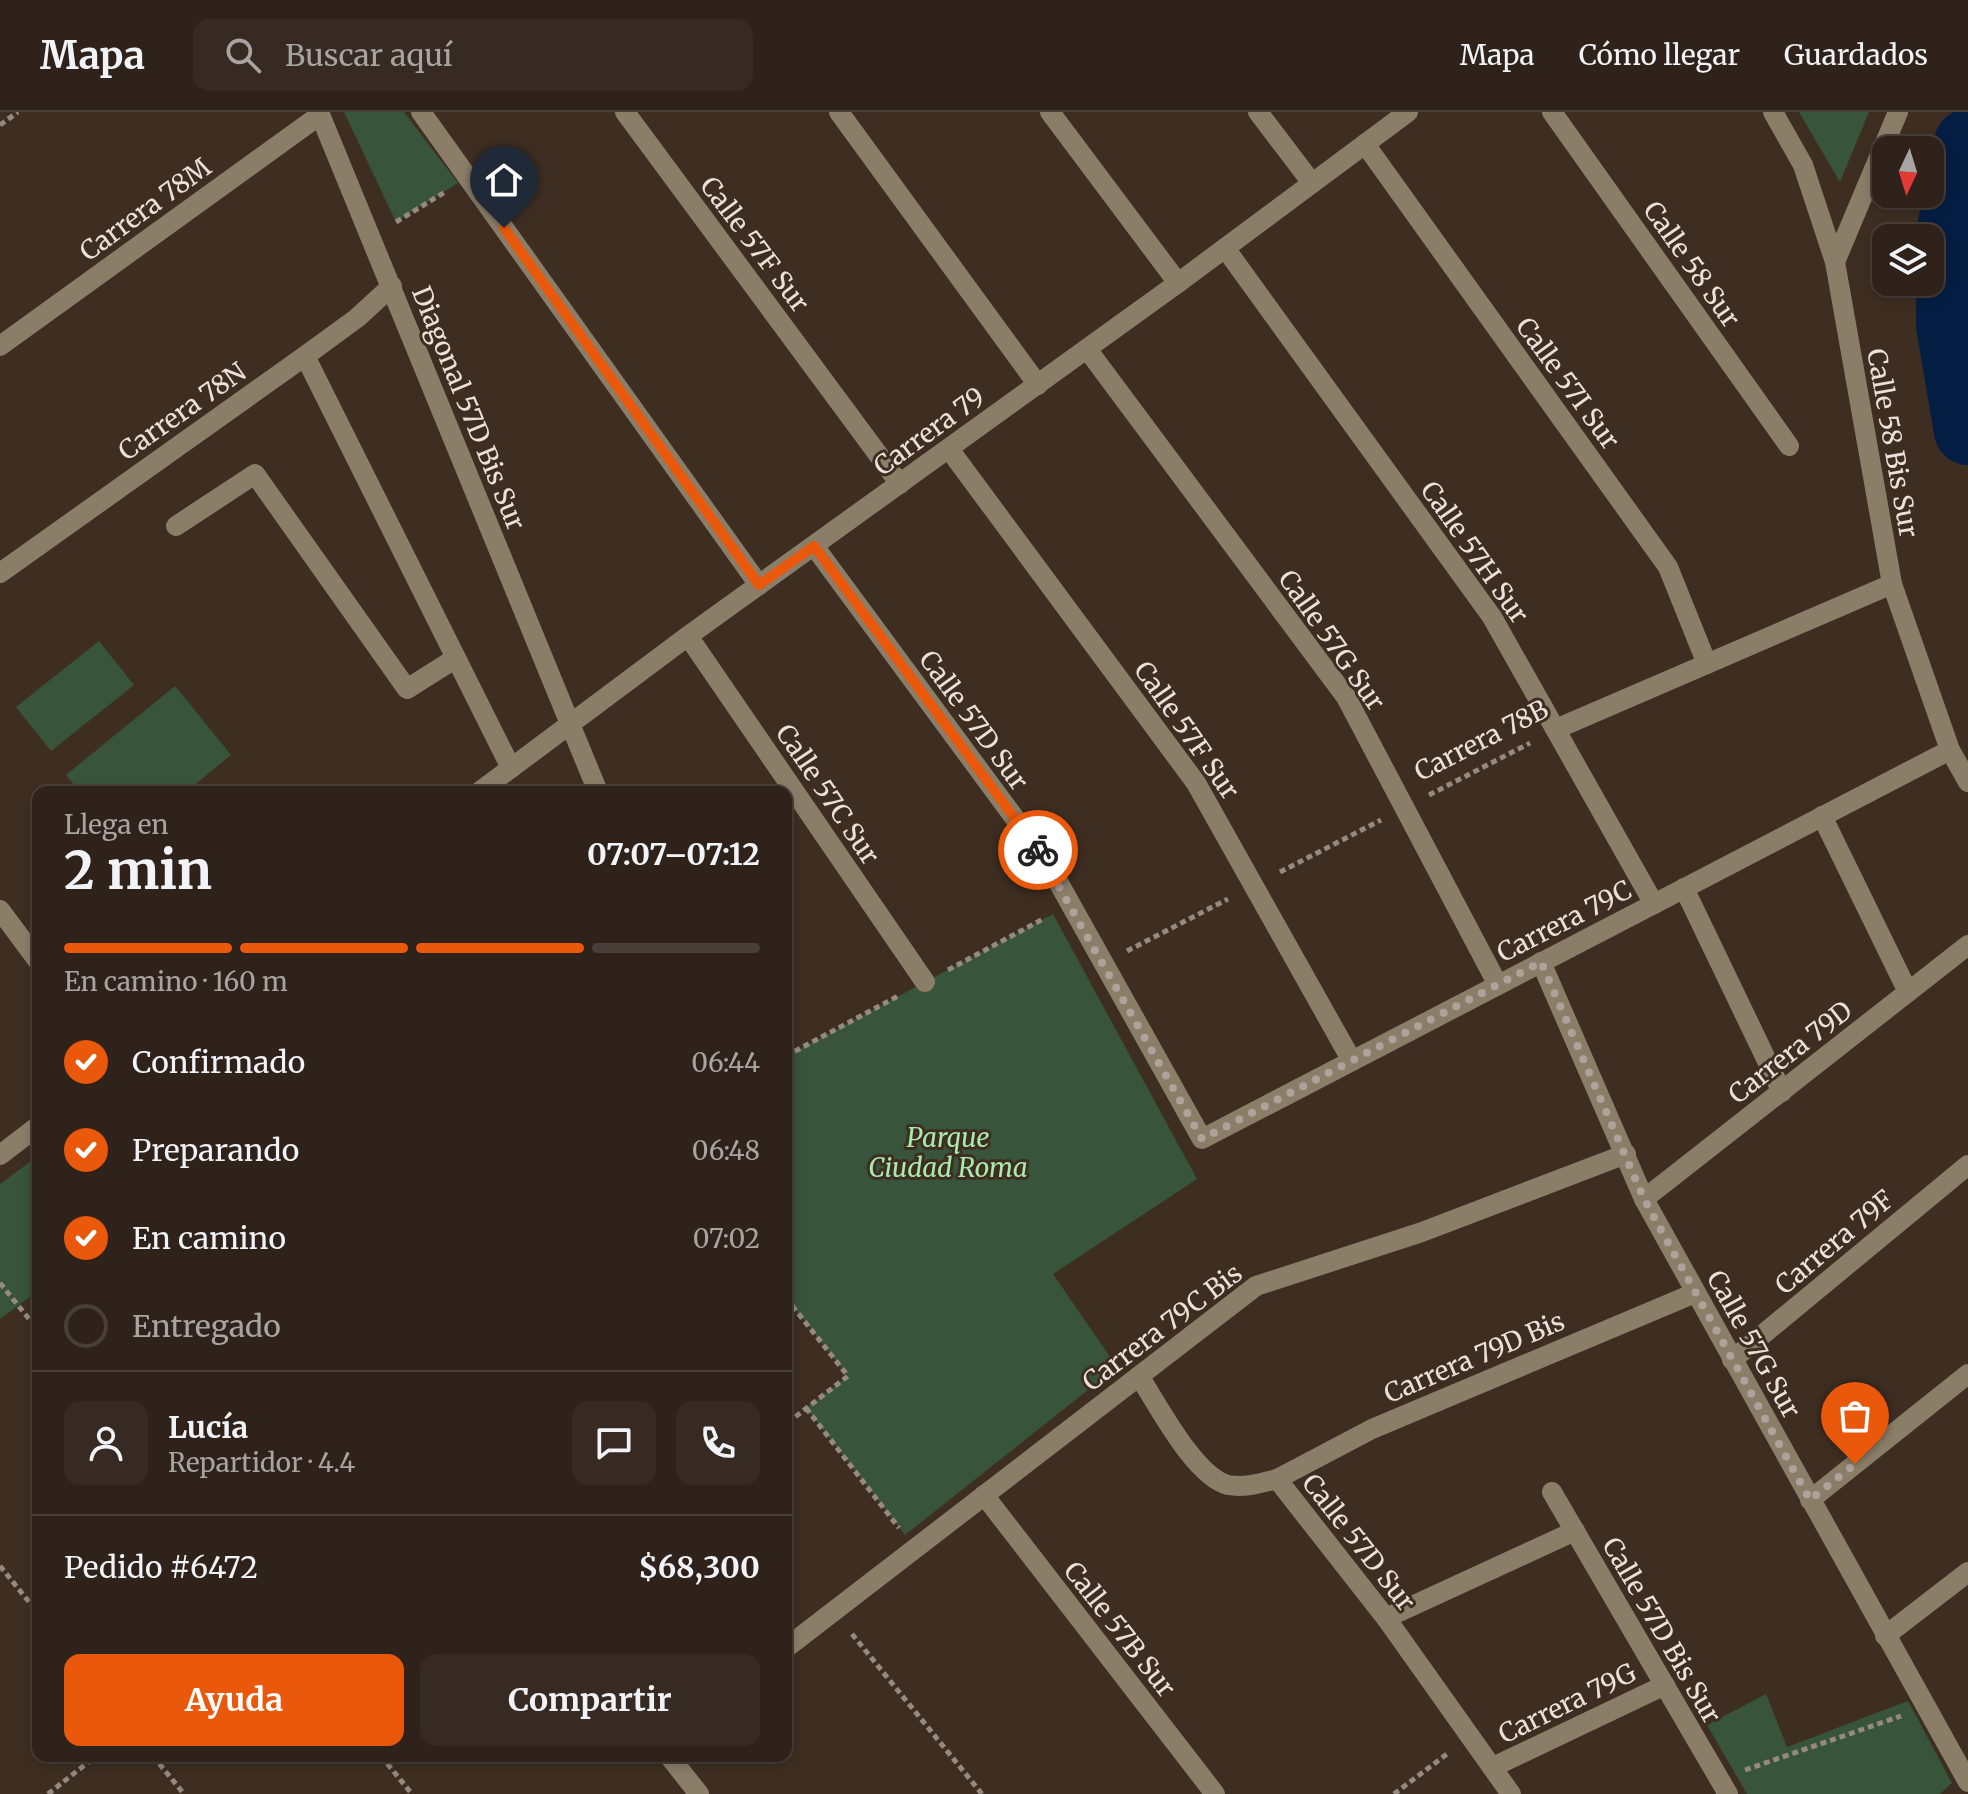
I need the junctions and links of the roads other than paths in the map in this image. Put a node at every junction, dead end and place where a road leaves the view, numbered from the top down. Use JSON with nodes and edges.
{"nodes":[{"id":1,"x":421,"y":112,"type":"edge"},
{"id":2,"x":625,"y":112,"type":"edge"},
{"id":3,"x":839,"y":112,"type":"edge"},
{"id":4,"x":1050,"y":112,"type":"edge"},
{"id":5,"x":1258,"y":112,"type":"edge"},
{"id":6,"x":1408,"y":112,"type":"edge"},
{"id":7,"x":1552,"y":112,"type":"edge"},
{"id":8,"x":1773,"y":112,"type":"edge"},
{"id":9,"x":1898,"y":112,"type":"edge"},
{"id":10,"x":319,"y":113,"type":"edge"},
{"id":11,"x":1365,"y":144,"type":"junction"},
{"id":12,"x":1312,"y":183,"type":"junction"},
{"id":13,"x":1225,"y":248,"type":"junction"},
{"id":14,"x":1835,"y":262,"type":"junction"},
{"id":15,"x":1178,"y":283,"type":"junction"},
{"id":16,"x":392,"y":286,"type":"junction"},
{"id":17,"x":0,"y":346,"type":"edge"},
{"id":18,"x":1087,"y":349,"type":"junction"},
{"id":19,"x":305,"y":356,"type":"junction"},
{"id":20,"x":1038,"y":385,"type":"junction"},
{"id":21,"x":1789,"y":446,"type":"dead end"},
{"id":22,"x":949,"y":449,"type":"junction"},
{"id":23,"x":900,"y":484,"type":"junction"},
{"id":24,"x":176,"y":526,"type":"dead end"},
{"id":25,"x":814,"y":546,"type":"junction"},
{"id":26,"x":0,"y":573,"type":"edge"},
{"id":27,"x":1892,"y":584,"type":"junction"},
{"id":28,"x":759,"y":585,"type":"junction"},
{"id":29,"x":688,"y":636,"type":"junction"},
{"id":30,"x":456,"y":658,"type":"junction"},
{"id":31,"x":1707,"y":664,"type":"junction"},
{"id":32,"x":568,"y":725,"type":"junction"},
{"id":33,"x":1556,"y":729,"type":"junction"},
{"id":34,"x":1950,"y":750,"type":"junction"},
{"id":35,"x":511,"y":768,"type":"junction"},
{"id":36,"x":1968,"y":782,"type":"edge"},
{"id":37,"x":487,"y":786,"type":"edge"},
{"id":38,"x":595,"y":786,"type":"edge"},
{"id":39,"x":791,"y":786,"type":"edge"},
{"id":40,"x":792,"y":788,"type":"edge"},
{"id":41,"x":1822,"y":816,"type":"junction"},
{"id":42,"x":1684,"y":888,"type":"junction"},
{"id":43,"x":1654,"y":904,"type":"junction"},
{"id":44,"x":0,"y":910,"type":"edge"},
{"id":45,"x":1968,"y":945,"type":"edge"},
{"id":46,"x":32,"y":953,"type":"edge"},
{"id":47,"x":1541,"y":962,"type":"junction"},
{"id":48,"x":925,"y":982,"type":"dead end"},
{"id":49,"x":1498,"y":985,"type":"junction"},
{"id":50,"x":1908,"y":992,"type":"junction"},
{"id":51,"x":1352,"y":1061,"type":"junction"},
{"id":52,"x":1782,"y":1092,"type":"junction"},
{"id":53,"x":32,"y":1131,"type":"edge"},
{"id":54,"x":1202,"y":1139,"type":"joint"},
{"id":55,"x":1626,"y":1154,"type":"junction"},
{"id":56,"x":0,"y":1155,"type":"edge"},
{"id":57,"x":1968,"y":1165,"type":"edge"},
{"id":58,"x":1644,"y":1199,"type":"junction"},
{"id":59,"x":1695,"y":1293,"type":"junction"},
{"id":60,"x":1732,"y":1360,"type":"junction"},
{"id":61,"x":1968,"y":1374,"type":"edge"},
{"id":62,"x":1139,"y":1376,"type":"junction"},
{"id":63,"x":1277,"y":1479,"type":"junction"},
{"id":64,"x":1552,"y":1492,"type":"dead end"},
{"id":65,"x":984,"y":1495,"type":"junction"},
{"id":66,"x":1810,"y":1500,"type":"junction"},
{"id":67,"x":1575,"y":1531,"type":"junction"},
{"id":68,"x":1968,"y":1572,"type":"edge"},
{"id":69,"x":1386,"y":1618,"type":"junction"},
{"id":70,"x":1885,"y":1636,"type":"junction"},
{"id":71,"x":792,"y":1643,"type":"edge"},
{"id":72,"x":1665,"y":1685,"type":"junction"},
{"id":73,"x":674,"y":1762,"type":"edge"},
{"id":74,"x":1493,"y":1767,"type":"junction"},
{"id":75,"x":1968,"y":1782,"type":"edge"},
{"id":76,"x":1724,"y":1786,"type":"edge"},
{"id":77,"x":699,"y":1794,"type":"edge"},
{"id":78,"x":1215,"y":1794,"type":"edge"},
{"id":79,"x":1511,"y":1794,"type":"edge"}],
"edges":[{"from":1,"to":28,"type":"street"},
{"from":2,"to":23,"type":"street","name":"Calle 57F Sur"},
{"from":3,"to":20,"type":"street"},
{"from":4,"to":15,"type":"street"},
{"from":5,"to":12,"type":"street"},
{"from":6,"to":11,"type":"street","name":"Carrera 79"},
{"from":7,"to":21,"type":"street","name":"Calle 58 Sur"},
{"from":8,"to":14,"type":"street","name":"Calle 58 Bis Sur"},
{"from":9,"to":14,"type":"street"},
{"from":10,"to":16,"type":"street","name":"Diagonal 57D Bis Sur"},
{"from":10,"to":17,"type":"street","name":"Carrera 78M"},
{"from":11,"to":12,"type":"street","name":"Carrera 79"},
{"from":11,"to":31,"type":"street","name":"Calle 57I Sur"},
{"from":12,"to":13,"type":"street","name":"Carrera 79"},
{"from":13,"to":15,"type":"street","name":"Carrera 79"},
{"from":13,"to":33,"type":"street","name":"Calle 57H Sur"},
{"from":14,"to":27,"type":"street","name":"Calle 58 Bis Sur"},
{"from":15,"to":18,"type":"street","name":"Carrera 79"},
{"from":16,"to":19,"type":"street","name":"Carrera 78N"},
{"from":16,"to":32,"type":"street","name":"Diagonal 57D Bis Sur"},
{"from":18,"to":20,"type":"street","name":"Carrera 79"},
{"from":18,"to":49,"type":"street","name":"Calle 57G Sur"},
{"from":19,"to":26,"type":"street","name":"Carrera 78N"},
{"from":19,"to":30,"type":"street"},
{"from":20,"to":22,"type":"street","name":"Carrera 79"},
{"from":22,"to":23,"type":"street","name":"Carrera 79"},
{"from":22,"to":51,"type":"street","name":"Calle 57F Sur"},
{"from":23,"to":25,"type":"street","name":"Carrera 79"},
{"from":24,"to":30,"type":"street"},
{"from":25,"to":28,"type":"street","name":"Carrera 79"},
{"from":25,"to":54,"type":"street","name":"Calle 57D Sur"},
{"from":27,"to":31,"type":"street","name":"Carrera 78B"},
{"from":27,"to":34,"type":"street","name":"Calle 58 Bis Sur"},
{"from":28,"to":29,"type":"street","name":"Carrera 79"},
{"from":29,"to":32,"type":"street","name":"Carrera 79"},
{"from":29,"to":39,"type":"street","name":"Calle 57C Sur"},
{"from":30,"to":35,"type":"street"},
{"from":31,"to":33,"type":"street","name":"Carrera 78B"},
{"from":32,"to":35,"type":"street","name":"Carrera 79"},
{"from":32,"to":38,"type":"street","name":"Diagonal 57D Bis Sur"},
{"from":33,"to":43,"type":"street","name":"Calle 57H Sur"},
{"from":34,"to":36,"type":"street","name":"Calle 58 Bis Sur"},
{"from":34,"to":41,"type":"street","name":"Carrera 79C"},
{"from":35,"to":37,"type":"street","name":"Carrera 79"},
{"from":40,"to":48,"type":"street","name":"Calle 57C Sur"},
{"from":41,"to":42,"type":"street","name":"Carrera 79C"},
{"from":41,"to":50,"type":"street"},
{"from":42,"to":43,"type":"street","name":"Carrera 79C"},
{"from":42,"to":52,"type":"street"},
{"from":43,"to":47,"type":"street","name":"Carrera 79C"},
{"from":44,"to":46,"type":"street"},
{"from":45,"to":50,"type":"street","name":"Carrera 79D"},
{"from":47,"to":49,"type":"street","name":"Carrera 79C"},
{"from":47,"to":55,"type":"street","name":"Calle 57G Sur"},
{"from":49,"to":51,"type":"street","name":"Carrera 79C"},
{"from":50,"to":52,"type":"street","name":"Carrera 79D"},
{"from":51,"to":54,"type":"street","name":"Carrera 79C"},
{"from":52,"to":58,"type":"street","name":"Carrera 79D"},
{"from":53,"to":56,"type":"street"},
{"from":55,"to":58,"type":"street","name":"Calle 57G Sur"},
{"from":55,"to":62,"type":"street","name":"Carrera 79C Bis"},
{"from":57,"to":60,"type":"street","name":"Carrera 79F"},
{"from":58,"to":59,"type":"street","name":"Calle 57G Sur"},
{"from":59,"to":60,"type":"street","name":"Calle 57G Sur"},
{"from":59,"to":63,"type":"street","name":"Carrera 79D Bis"},
{"from":60,"to":66,"type":"street","name":"Calle 57G Sur"},
{"from":61,"to":66,"type":"street"},
{"from":62,"to":63,"type":"street","name":"Calle 57D Sur"},
{"from":62,"to":65,"type":"street","name":"Carrera 79C Bis"},
{"from":63,"to":69,"type":"street","name":"Calle 57D Sur"},
{"from":64,"to":67,"type":"street","name":"Calle 57D Bis Sur"},
{"from":65,"to":71,"type":"street","name":"Carrera 79C Bis"},
{"from":65,"to":78,"type":"street","name":"Calle 57B Sur"},
{"from":66,"to":70,"type":"street","name":"Calle 57G Sur"},
{"from":67,"to":69,"type":"street"},
{"from":67,"to":72,"type":"street","name":"Calle 57D Bis Sur"},
{"from":68,"to":70,"type":"street"},
{"from":69,"to":74,"type":"street","name":"Calle 57D Sur"},
{"from":70,"to":75,"type":"street","name":"Calle 57G Sur"},
{"from":72,"to":74,"type":"street","name":"Carrera 79G"},
{"from":72,"to":76,"type":"street","name":"Calle 57D Bis Sur"},
{"from":73,"to":77,"type":"street"},
{"from":74,"to":79,"type":"street","name":"Calle 57D Sur"}]}
